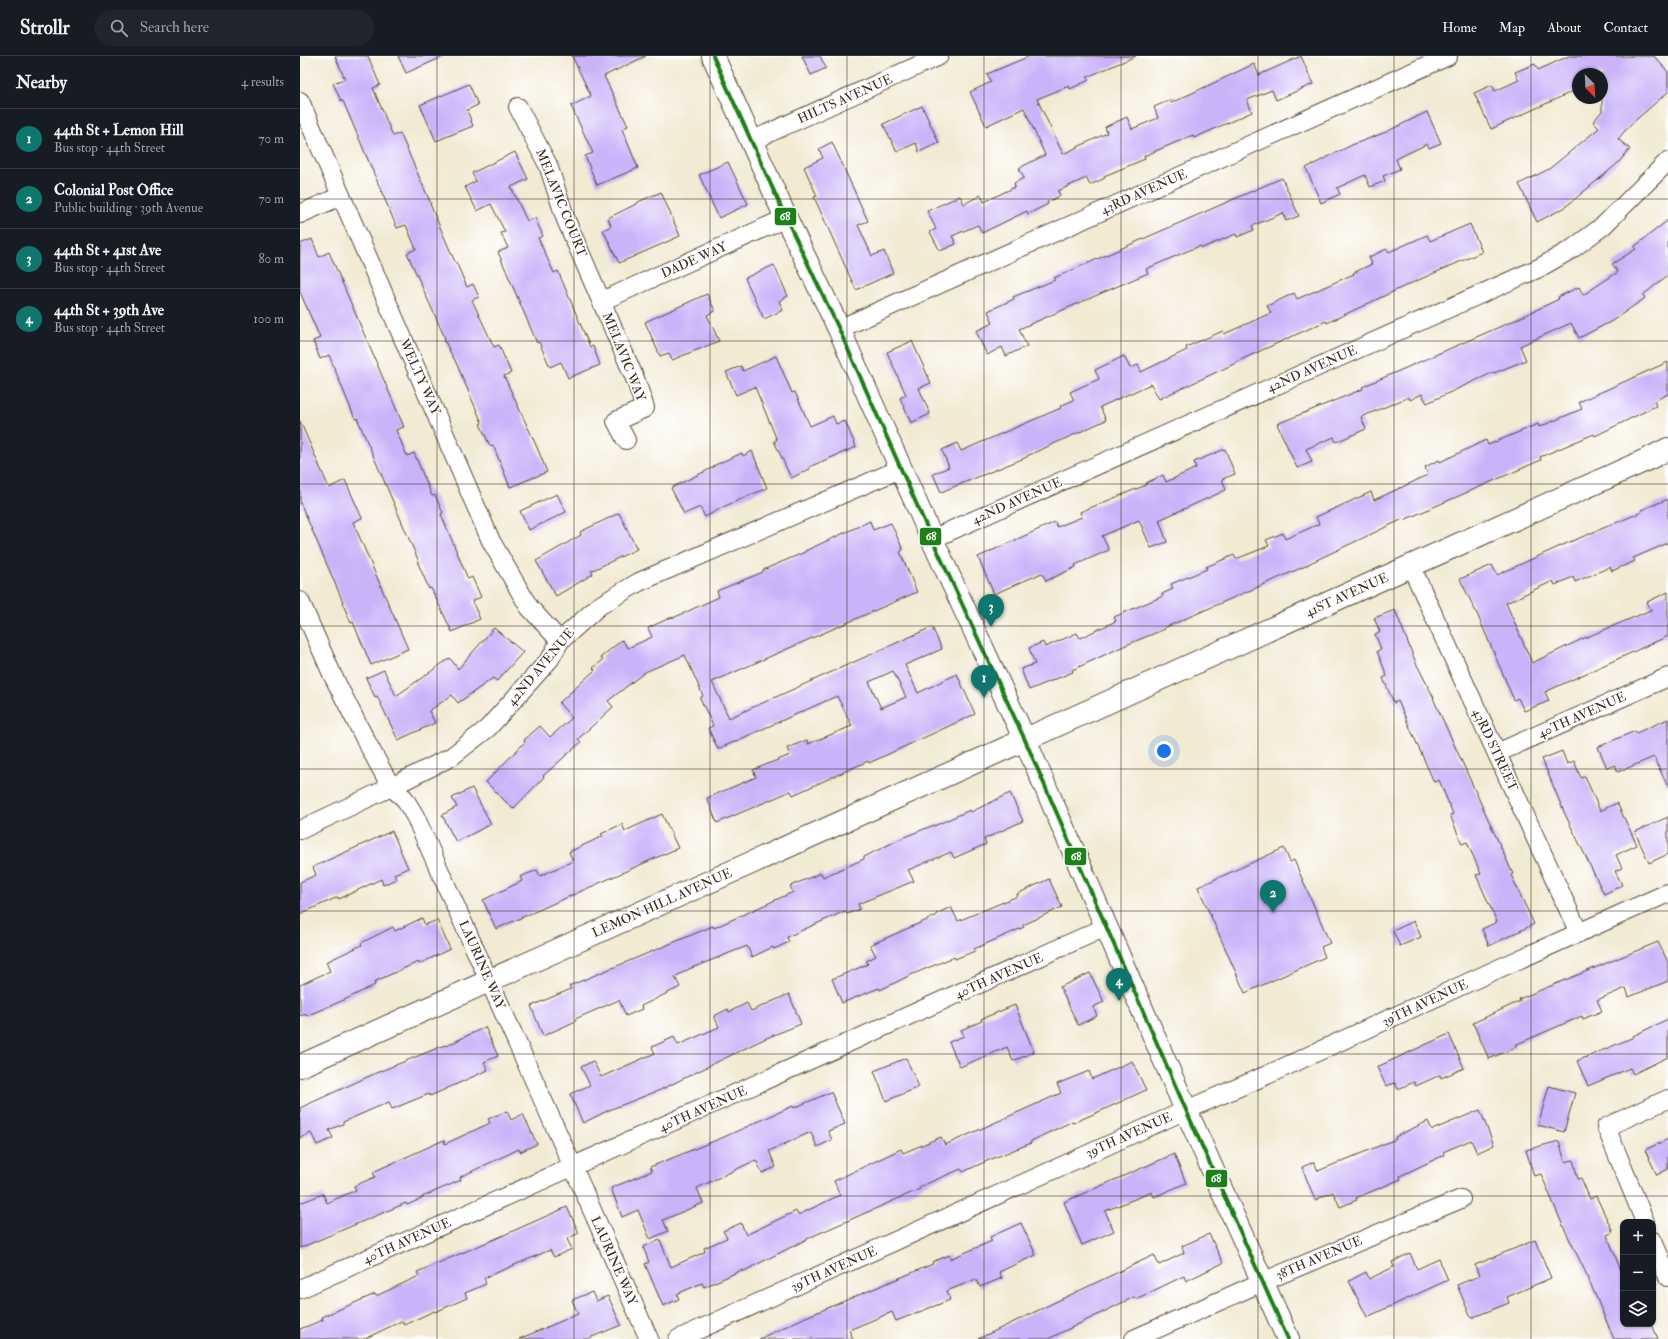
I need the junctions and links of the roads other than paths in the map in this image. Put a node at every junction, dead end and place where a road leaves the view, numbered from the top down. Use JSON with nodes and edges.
{"nodes":[{"id":1,"x":713,"y":56,"type":"edge"},
{"id":2,"x":939,"y":56,"type":"edge"},
{"id":3,"x":1448,"y":56,"type":"edge"},
{"id":4,"x":300,"y":101,"type":"edge"},
{"id":5,"x":518,"y":107,"type":"dead end"},
{"id":6,"x":751,"y":141,"type":"junction"},
{"id":7,"x":1668,"y":161,"type":"edge"},
{"id":8,"x":341,"y":196,"type":"junction"},
{"id":9,"x":300,"y":214,"type":"edge"},
{"id":10,"x":786,"y":218,"type":"junction"},
{"id":11,"x":602,"y":301,"type":"junction"},
{"id":12,"x":839,"y":329,"type":"junction"},
{"id":13,"x":626,"y":440,"type":"dead end"},
{"id":14,"x":1668,"y":449,"type":"edge"},
{"id":15,"x":900,"y":469,"type":"junction"},
{"id":16,"x":932,"y":539,"type":"junction"},
{"id":17,"x":1411,"y":566,"type":"junction"},
{"id":18,"x":300,"y":601,"type":"edge"},
{"id":19,"x":560,"y":640,"type":"junction"},
{"id":20,"x":1668,"y":677,"type":"edge"},
{"id":21,"x":1025,"y":740,"type":"junction"},
{"id":22,"x":1497,"y":753,"type":"junction"},
{"id":23,"x":391,"y":787,"type":"junction"},
{"id":24,"x":300,"y":830,"type":"edge"},
{"id":25,"x":1668,"y":893,"type":"edge"},
{"id":26,"x":1106,"y":927,"type":"junction"},
{"id":27,"x":1579,"y":933,"type":"junction"},
{"id":28,"x":489,"y":981,"type":"junction"},
{"id":29,"x":300,"y":1066,"type":"edge"},
{"id":30,"x":1668,"y":1099,"type":"edge"},
{"id":31,"x":1186,"y":1110,"type":"junction"},
{"id":32,"x":573,"y":1167,"type":"junction"},
{"id":33,"x":1461,"y":1199,"type":"dead end"},
{"id":34,"x":1644,"y":1219,"type":"edge"},
{"id":35,"x":1656,"y":1248,"type":"edge"},
{"id":36,"x":1668,"y":1277,"type":"edge"},
{"id":37,"x":1262,"y":1282,"type":"junction"},
{"id":38,"x":300,"y":1289,"type":"edge"},
{"id":39,"x":649,"y":1339,"type":"edge"},
{"id":40,"x":678,"y":1339,"type":"edge"},
{"id":41,"x":1134,"y":1339,"type":"edge"},
{"id":42,"x":1288,"y":1339,"type":"edge"}],
"edges":[{"from":1,"to":6,"type":"street"},
{"from":2,"to":6,"type":"street","name":"HILTS AVENUE"},
{"from":3,"to":12,"type":"street","name":"43RD AVENUE"},
{"from":4,"to":8,"type":"street","name":"WELTY WAY"},
{"from":5,"to":11,"type":"street","name":"MELAVIC COURT"},
{"from":6,"to":10,"type":"street"},
{"from":7,"to":16,"type":"street","name":"42ND AVENUE"},
{"from":8,"to":9,"type":"street"},
{"from":8,"to":19,"type":"street","name":"WELTY WAY"},
{"from":10,"to":11,"type":"street","name":"DADE WAY"},
{"from":10,"to":12,"type":"street"},
{"from":11,"to":13,"type":"street","name":"MELAVIC WAY"},
{"from":12,"to":15,"type":"street"},
{"from":14,"to":17,"type":"street","name":"41ST AVENUE"},
{"from":15,"to":16,"type":"street"},
{"from":15,"to":19,"type":"street","name":"42ND AVENUE"},
{"from":16,"to":21,"type":"street"},
{"from":17,"to":21,"type":"street","name":"41ST AVENUE"},
{"from":17,"to":22,"type":"street","name":"43RD STREET"},
{"from":18,"to":23,"type":"street","name":"LAURINE WAY"},
{"from":19,"to":23,"type":"street","name":"42ND AVENUE"},
{"from":20,"to":22,"type":"street","name":"40TH AVENUE"},
{"from":21,"to":26,"type":"street"},
{"from":21,"to":28,"type":"street","name":"LEMON HILL AVENUE"},
{"from":22,"to":27,"type":"street","name":"43RD STREET"},
{"from":23,"to":24,"type":"street","name":"42ND AVENUE"},
{"from":23,"to":28,"type":"street","name":"LAURINE WAY"},
{"from":25,"to":27,"type":"street","name":"39TH AVENUE"},
{"from":26,"to":31,"type":"street"},
{"from":26,"to":32,"type":"street","name":"40TH AVENUE"},
{"from":27,"to":31,"type":"street","name":"39TH AVENUE"},
{"from":28,"to":29,"type":"street","name":"LEMON HILL AVENUE"},
{"from":28,"to":32,"type":"street","name":"LAURINE WAY"},
{"from":30,"to":34,"type":"street"},
{"from":31,"to":37,"type":"street"},
{"from":31,"to":40,"type":"street","name":"39TH AVENUE"},
{"from":32,"to":38,"type":"street","name":"40TH AVENUE"},
{"from":32,"to":39,"type":"street","name":"LAURINE WAY"},
{"from":33,"to":37,"type":"street","name":"38TH AVENUE"},
{"from":35,"to":36,"type":"street"},
{"from":37,"to":41,"type":"street","name":"38TH AVENUE"},
{"from":37,"to":42,"type":"street"}]}
